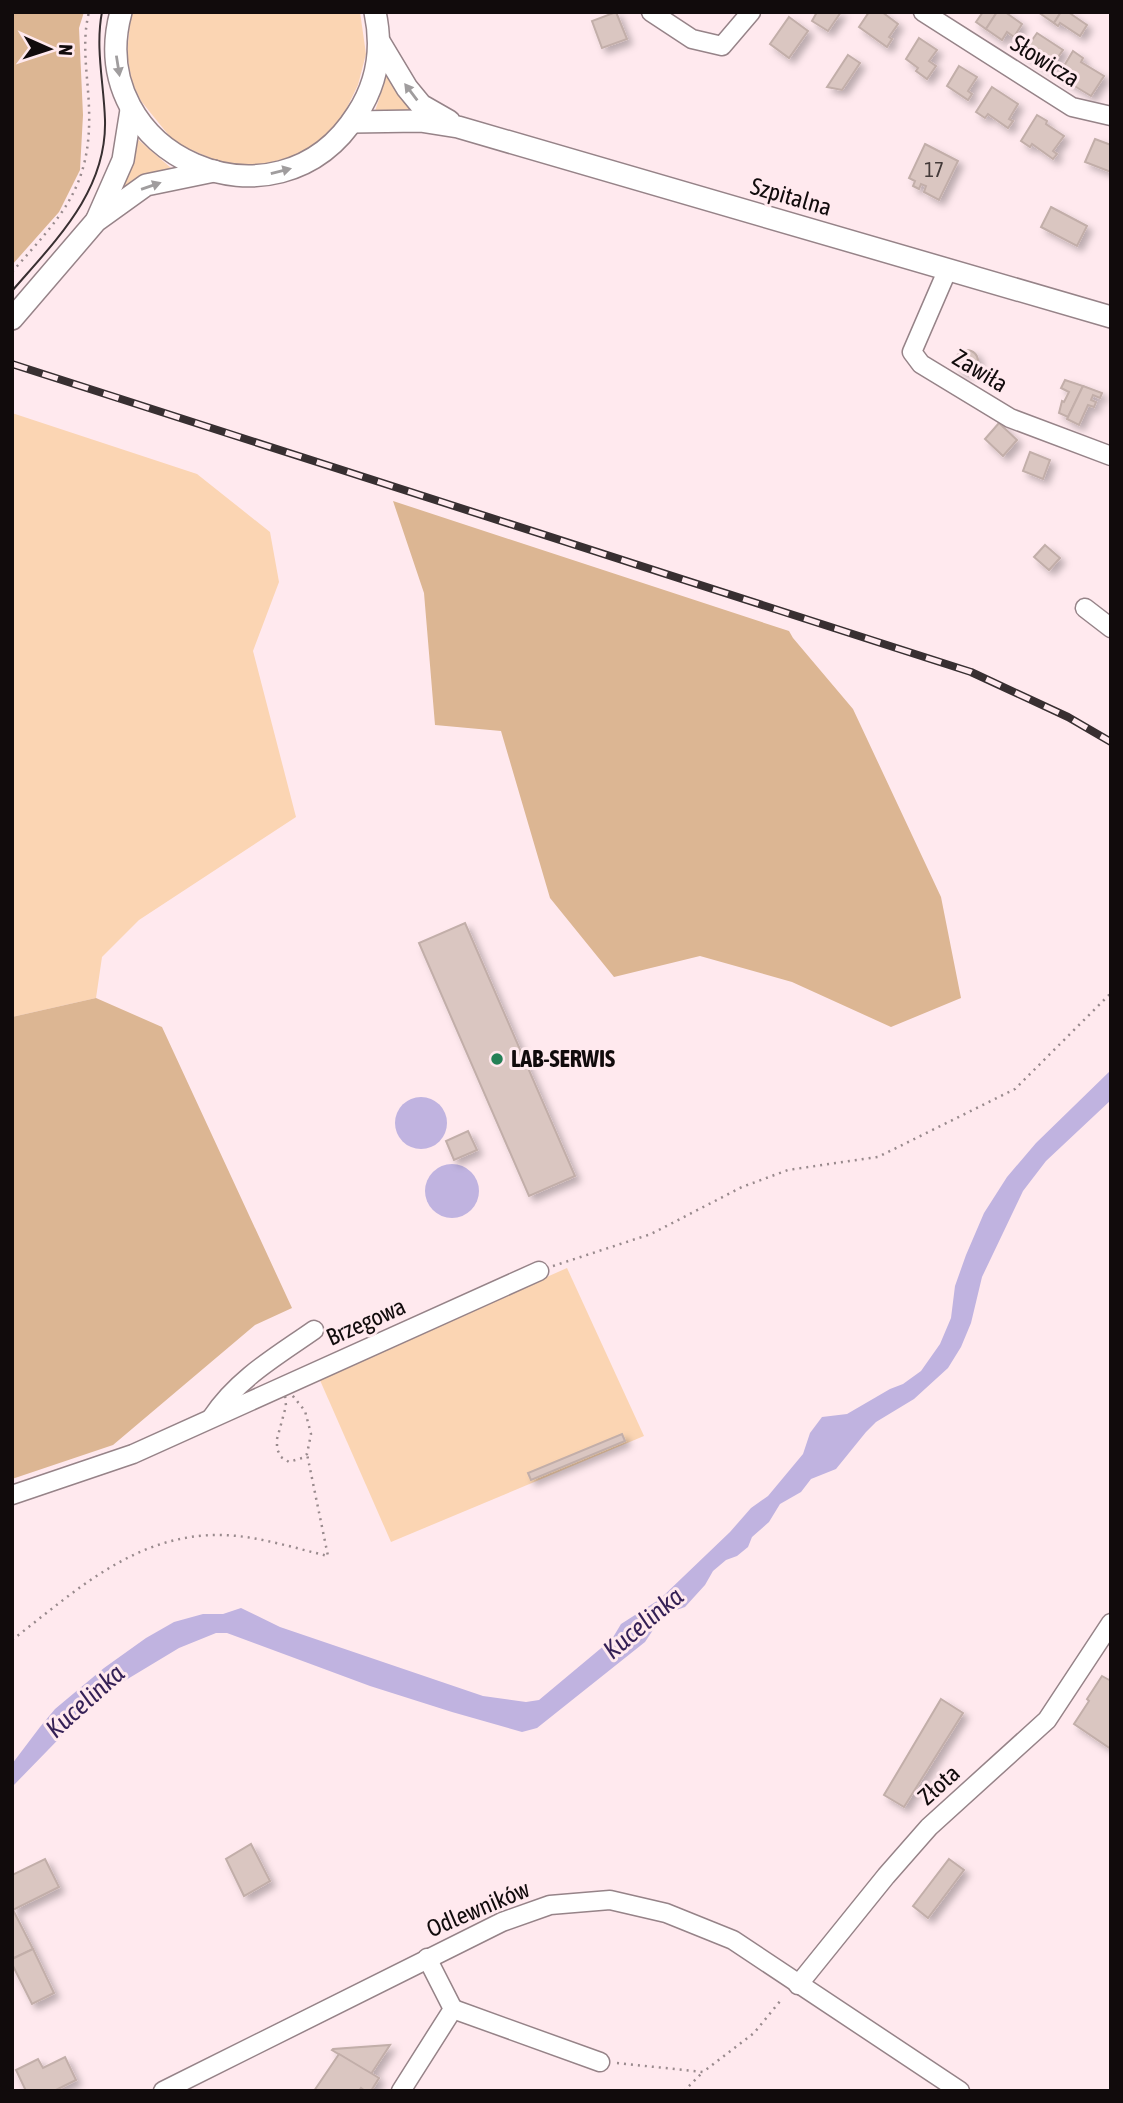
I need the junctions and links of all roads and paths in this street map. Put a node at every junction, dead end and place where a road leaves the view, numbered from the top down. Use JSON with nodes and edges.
{"nodes":[{"id":1,"x":89,"y":12,"type":"edge"},
{"id":2,"x":121,"y":12,"type":"edge"},
{"id":3,"x":375,"y":12,"type":"edge"},
{"id":4,"x":650,"y":12,"type":"edge"},
{"id":5,"x":751,"y":12,"type":"edge"},
{"id":6,"x":923,"y":12,"type":"edge"},
{"id":7,"x":380,"y":43,"type":"junction"},
{"id":8,"x":131,"y":110,"type":"junction"},
{"id":9,"x":1111,"y":116,"type":"edge"},
{"id":10,"x":352,"y":122,"type":"junction"},
{"id":11,"x":458,"y":127,"type":"junction"},
{"id":12,"x":214,"y":171,"type":"junction"},
{"id":13,"x":96,"y":221,"type":"junction"},
{"id":14,"x":947,"y":271,"type":"junction"},
{"id":15,"x":12,"y":272,"type":"edge"},
{"id":16,"x":1111,"y":317,"type":"edge"},
{"id":17,"x":12,"y":319,"type":"edge"},
{"id":18,"x":1111,"y":456,"type":"edge"},
{"id":19,"x":1085,"y":608,"type":"dead end"},
{"id":20,"x":1111,"y":628,"type":"edge"},
{"id":21,"x":1111,"y":993,"type":"edge"},
{"id":22,"x":539,"y":1271,"type":"joint"},
{"id":23,"x":314,"y":1330,"type":"dead end"},
{"id":24,"x":284,"y":1385,"type":"junction"},
{"id":25,"x":212,"y":1417,"type":"junction"},
{"id":26,"x":307,"y":1454,"type":"junction"},
{"id":27,"x":12,"y":1495,"type":"edge"},
{"id":28,"x":1111,"y":1623,"type":"edge"},
{"id":29,"x":12,"y":1640,"type":"edge"},
{"id":30,"x":427,"y":1958,"type":"junction"},
{"id":31,"x":798,"y":1985,"type":"junction"},
{"id":32,"x":781,"y":2000,"type":"dead end"},
{"id":33,"x":453,"y":2010,"type":"junction"},
{"id":34,"x":600,"y":2062,"type":"joint"},
{"id":35,"x":703,"y":2072,"type":"junction"},
{"id":36,"x":163,"y":2091,"type":"edge"},
{"id":37,"x":401,"y":2091,"type":"edge"},
{"id":38,"x":684,"y":2091,"type":"edge"},
{"id":39,"x":960,"y":2091,"type":"edge"}],
"edges":[{"from":1,"to":15,"type":"path"},
{"from":2,"to":8,"type":"street","one_way":true},
{"from":3,"to":7,"type":"street"},
{"from":4,"to":5,"type":"street"},
{"from":6,"to":9,"type":"street","name":"Słowicza"},
{"from":7,"to":10,"type":"street"},
{"from":11,"to":7,"type":"street","name":"Szpitalna","one_way":true},
{"from":8,"to":12,"type":"street"},
{"from":8,"to":13,"type":"street"},
{"from":10,"to":11,"type":"street","name":"Szpitalna"},
{"from":12,"to":10,"type":"street","one_way":true},
{"from":11,"to":14,"type":"street","name":"Szpitalna"},
{"from":13,"to":12,"type":"street","one_way":true},
{"from":13,"to":17,"type":"street"},
{"from":14,"to":16,"type":"street","name":"Szpitalna"},
{"from":14,"to":18,"type":"street","name":"Zawiła"},
{"from":19,"to":20,"type":"street"},
{"from":21,"to":22,"type":"path"},
{"from":22,"to":24,"type":"street","name":"Brzegowa"},
{"from":23,"to":25,"type":"street","name":"Brzegowa"},
{"from":24,"to":25,"type":"street","name":"Brzegowa"},
{"from":24,"to":26,"type":"path"},
{"from":24,"to":26,"type":"path"},
{"from":25,"to":27,"type":"street","name":"Brzegowa"},
{"from":26,"to":29,"type":"path"},
{"from":28,"to":31,"type":"street","name":"Złota"},
{"from":30,"to":31,"type":"street","name":"Odlewników"},
{"from":30,"to":33,"type":"street"},
{"from":30,"to":36,"type":"street","name":"Odlewników"},
{"from":31,"to":39,"type":"street","name":"Odlewników"},
{"from":32,"to":35,"type":"path"},
{"from":33,"to":34,"type":"street"},
{"from":33,"to":37,"type":"street"},
{"from":34,"to":35,"type":"path"},
{"from":35,"to":38,"type":"path"}]}
